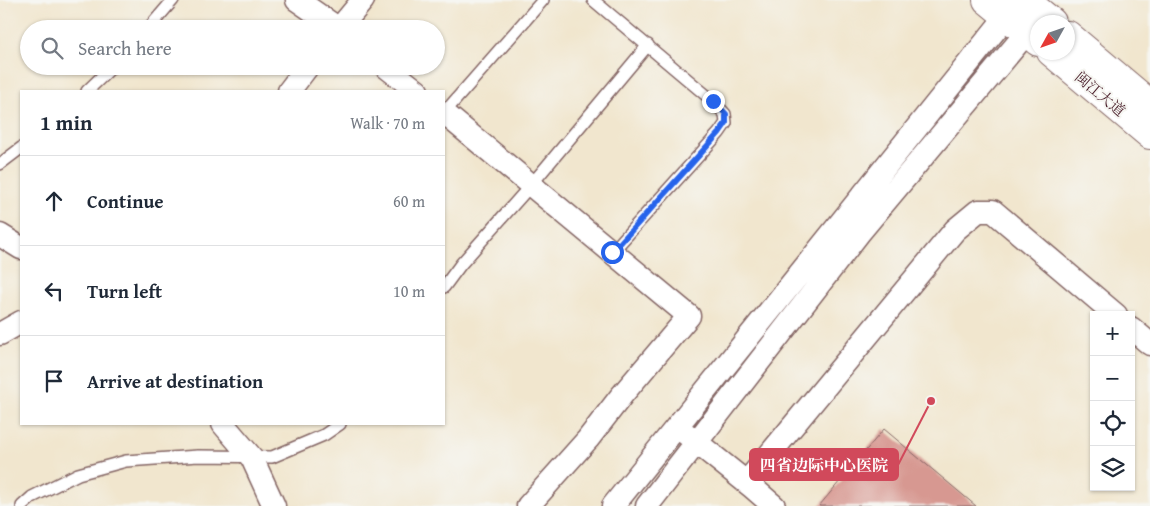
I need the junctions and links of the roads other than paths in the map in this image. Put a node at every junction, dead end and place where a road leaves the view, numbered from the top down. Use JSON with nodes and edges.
{"nodes":[{"id":1,"x":173,"y":0,"type":"edge"},
{"id":2,"x":297,"y":0,"type":"edge"},
{"id":3,"x":362,"y":0,"type":"edge"},
{"id":4,"x":543,"y":0,"type":"edge"},
{"id":5,"x":593,"y":0,"type":"edge"},
{"id":6,"x":1026,"y":13,"type":"edge"},
{"id":7,"x":156,"y":20,"type":"edge"},
{"id":8,"x":326,"y":20,"type":"edge"},
{"id":9,"x":346,"y":20,"type":"edge"},
{"id":10,"x":1075,"y":41,"type":"edge"},
{"id":11,"x":648,"y":45,"type":"junction"},
{"id":12,"x":1061,"y":60,"type":"edge"},
{"id":13,"x":104,"y":75,"type":"edge"},
{"id":14,"x":301,"y":75,"type":"edge"},
{"id":15,"x":396,"y":75,"type":"edge"},
{"id":16,"x":88,"y":90,"type":"edge"},
{"id":17,"x":290,"y":90,"type":"edge"},
{"id":18,"x":415,"y":90,"type":"edge"},
{"id":19,"x":1150,"y":104,"type":"edge"},
{"id":20,"x":445,"y":112,"type":"edge"},
{"id":21,"x":445,"y":114,"type":"edge"},
{"id":22,"x":1150,"y":135,"type":"edge"},
{"id":23,"x":20,"y":149,"type":"edge"},
{"id":24,"x":0,"y":164,"type":"edge"},
{"id":25,"x":531,"y":185,"type":"junction"},
{"id":26,"x":0,"y":235,"type":"edge"},
{"id":27,"x":20,"y":247,"type":"edge"},
{"id":28,"x":612,"y":252,"type":"junction"},
{"id":29,"x":445,"y":286,"type":"edge"},
{"id":30,"x":1111,"y":311,"type":"edge"},
{"id":31,"x":20,"y":323,"type":"edge"},
{"id":32,"x":1135,"y":331,"type":"edge"},
{"id":33,"x":0,"y":334,"type":"edge"},
{"id":34,"x":1150,"y":344,"type":"edge"},
{"id":35,"x":224,"y":425,"type":"edge"},
{"id":36,"x":339,"y":425,"type":"edge"},
{"id":37,"x":677,"y":426,"type":"junction"},
{"id":38,"x":697,"y":442,"type":"junction"},
{"id":39,"x":252,"y":458,"type":"junction"},
{"id":40,"x":752,"y":487,"type":"junction"},
{"id":41,"x":22,"y":506,"type":"edge"},
{"id":42,"x":274,"y":506,"type":"edge"},
{"id":43,"x":528,"y":506,"type":"edge"},
{"id":44,"x":613,"y":506,"type":"edge"},
{"id":45,"x":648,"y":506,"type":"edge"},
{"id":46,"x":774,"y":506,"type":"edge"}],
"edges":[{"from":1,"to":7,"type":"lane"},
{"from":2,"to":8,"type":"street"},
{"from":3,"to":9,"type":"street"},
{"from":4,"to":20,"type":"lane"},
{"from":5,"to":11,"type":"lane"},
{"from":6,"to":37,"type":"street"},
{"from":6,"to":38,"type":"street"},
{"from":10,"to":19,"type":"street","name":"闽江大道"},
{"from":11,"to":25,"type":"lane"},
{"from":11,"to":28,"type":"lane"},
{"from":12,"to":22,"type":"street","name":"闽江大道"},
{"from":13,"to":16,"type":"lane"},
{"from":14,"to":17,"type":"street"},
{"from":15,"to":18,"type":"street"},
{"from":21,"to":25,"type":"street"},
{"from":23,"to":24,"type":"lane"},
{"from":25,"to":28,"type":"street"},
{"from":25,"to":29,"type":"lane"},
{"from":26,"to":27,"type":"street"},
{"from":28,"to":43,"type":"street"},
{"from":30,"to":40,"type":"street"},
{"from":31,"to":33,"type":"street"},
{"from":32,"to":34,"type":"street"},
{"from":35,"to":39,"type":"street"},
{"from":36,"to":39,"type":"lane"},
{"from":37,"to":38,"type":"street"},
{"from":37,"to":44,"type":"street"},
{"from":38,"to":40,"type":"street"},
{"from":38,"to":45,"type":"street"},
{"from":39,"to":41,"type":"lane"},
{"from":39,"to":42,"type":"street"},
{"from":40,"to":46,"type":"street"}]}
